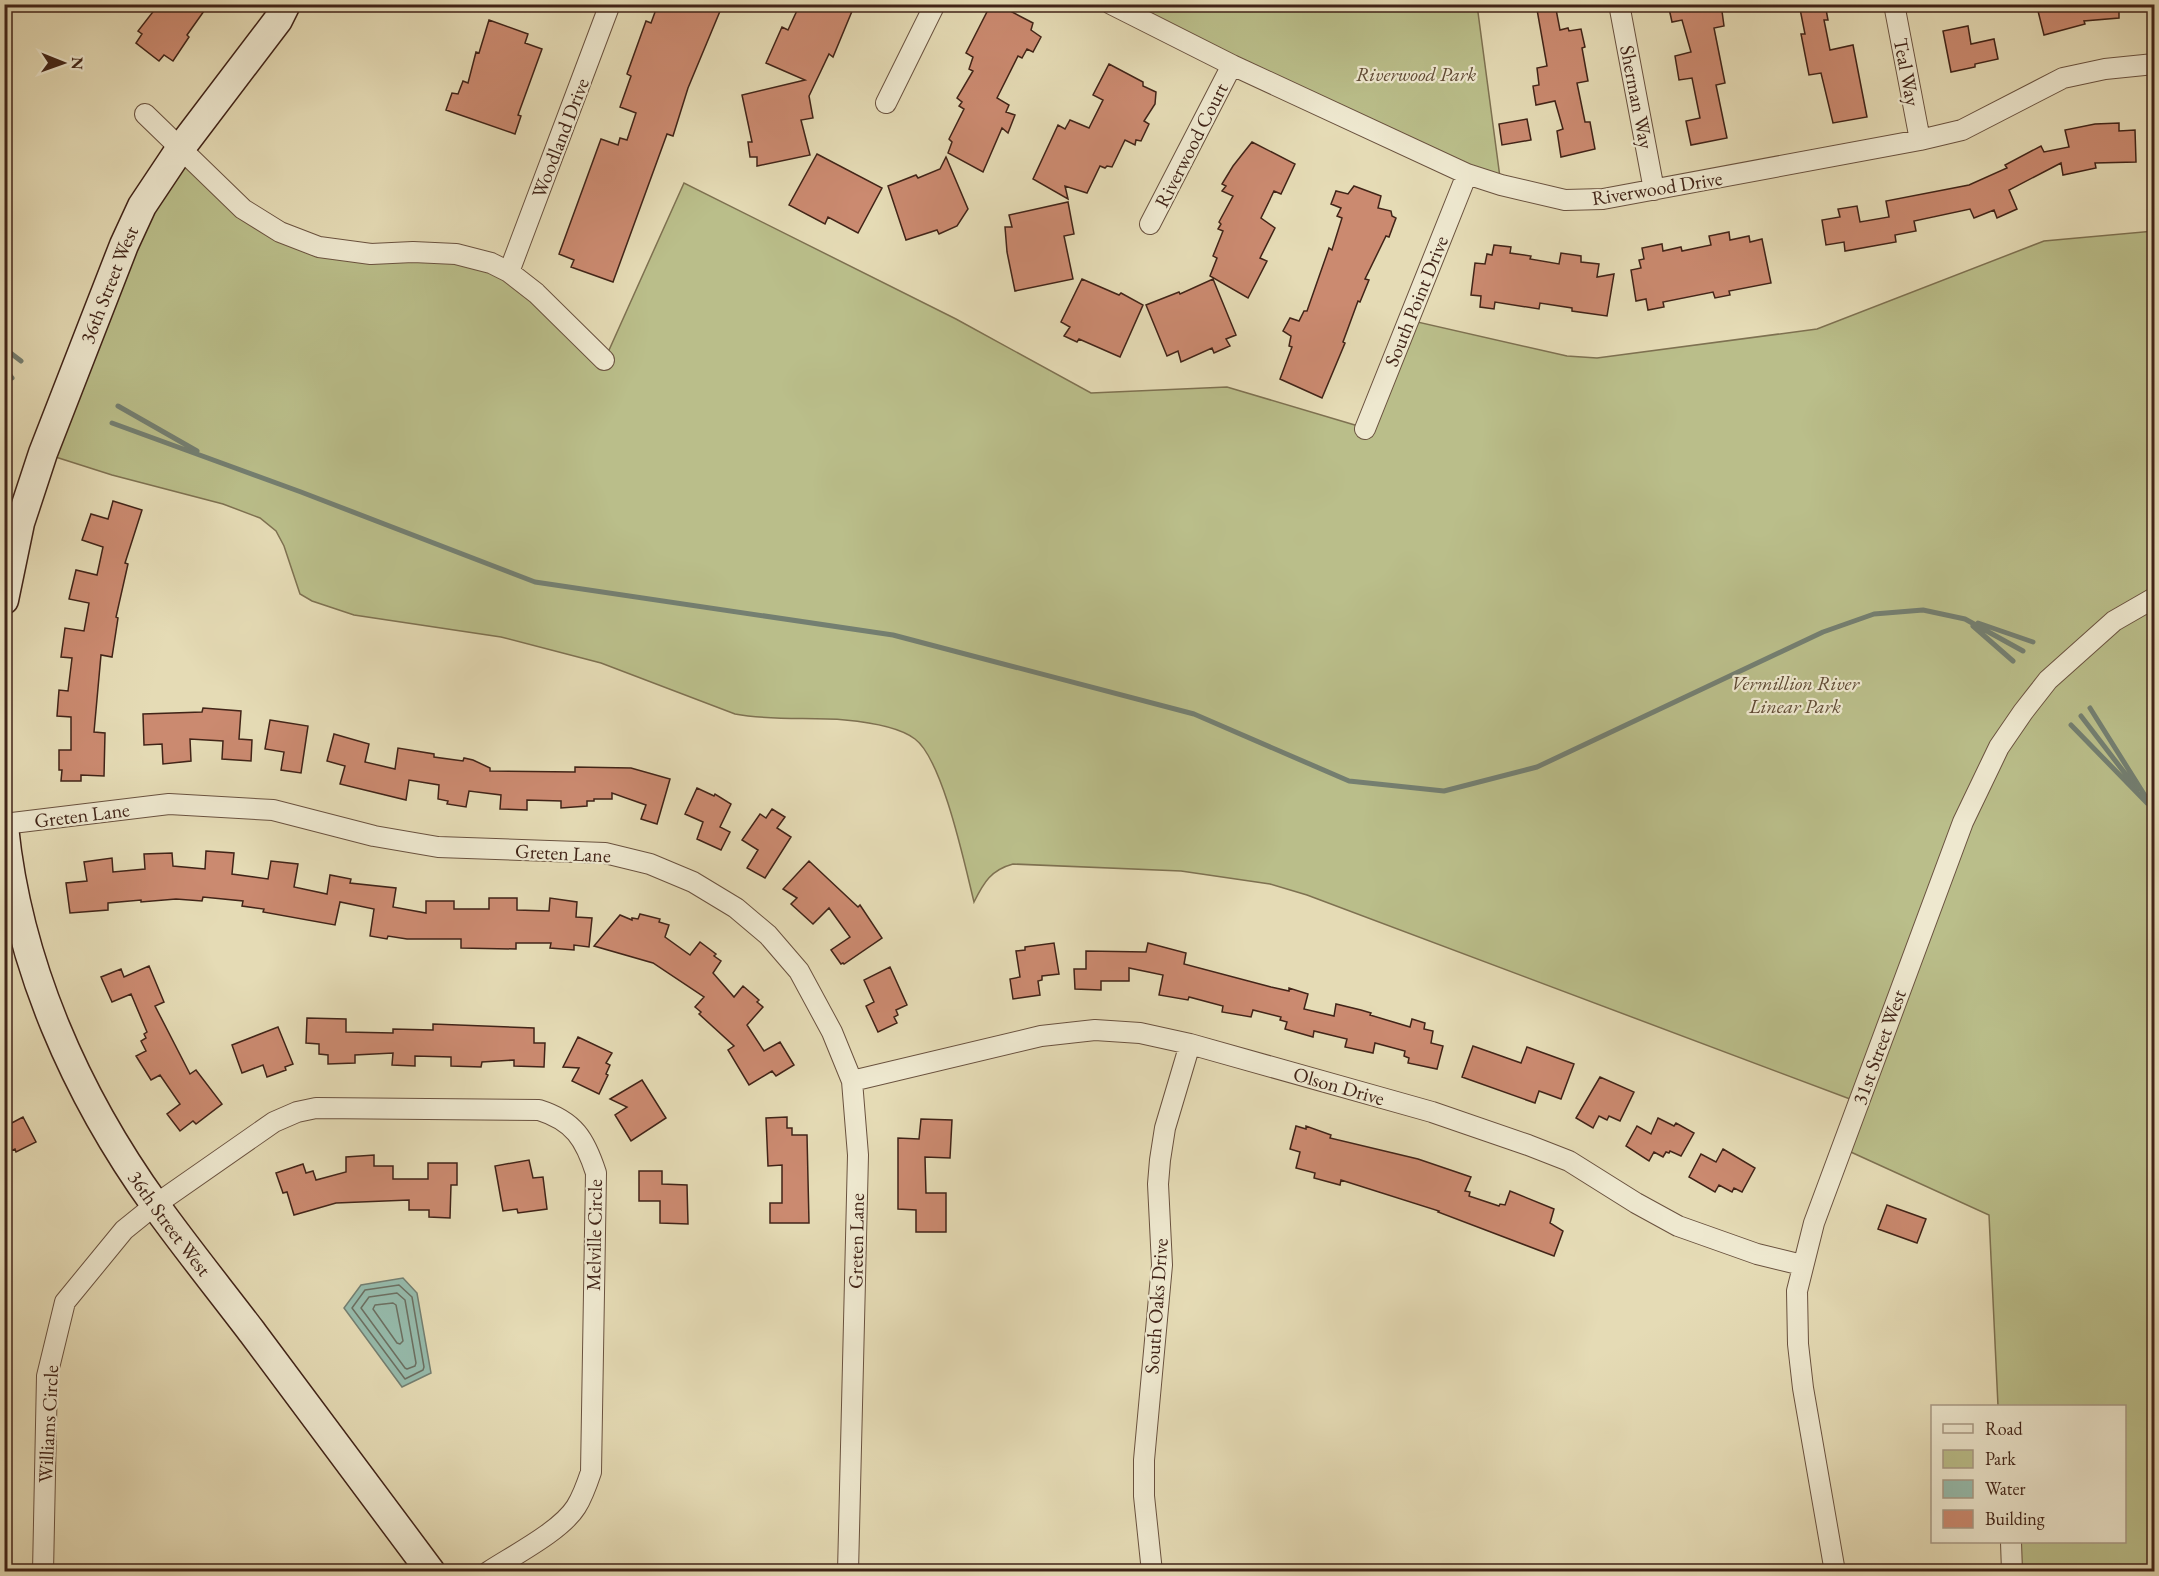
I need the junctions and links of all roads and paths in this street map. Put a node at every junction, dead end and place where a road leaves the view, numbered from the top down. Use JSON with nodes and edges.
{"nodes":[{"id":1,"x":286,"y":4,"type":"edge"},
{"id":2,"x":610,"y":4,"type":"edge"},
{"id":3,"x":935,"y":4,"type":"edge"},
{"id":4,"x":1111,"y":4,"type":"edge"},
{"id":5,"x":1619,"y":4,"type":"edge"},
{"id":6,"x":1894,"y":4,"type":"edge"},
{"id":7,"x":2154,"y":64,"type":"edge"},
{"id":8,"x":1232,"y":65,"type":"junction"},
{"id":9,"x":886,"y":102,"type":"dead end"},
{"id":10,"x":145,"y":114,"type":"dead end"},
{"id":11,"x":1920,"y":140,"type":"junction"},
{"id":12,"x":180,"y":149,"type":"junction"},
{"id":13,"x":1467,"y":174,"type":"junction"},
{"id":14,"x":1654,"y":190,"type":"junction"},
{"id":15,"x":1150,"y":224,"type":"dead end"},
{"id":16,"x":509,"y":272,"type":"junction"},
{"id":17,"x":604,"y":360,"type":"dead end"},
{"id":18,"x":1365,"y":429,"type":"dead end"},
{"id":19,"x":2154,"y":598,"type":"edge"},
{"id":20,"x":4,"y":600,"type":"edge"},
{"id":21,"x":4,"y":826,"type":"edge"},
{"id":22,"x":1190,"y":1044,"type":"junction"},
{"id":23,"x":852,"y":1081,"type":"junction"},
{"id":24,"x":155,"y":1205,"type":"junction"},
{"id":25,"x":1802,"y":1265,"type":"junction"},
{"id":26,"x":2011,"y":1543,"type":"edge"},
{"id":27,"x":43,"y":1572,"type":"edge"},
{"id":28,"x":431,"y":1572,"type":"edge"},
{"id":29,"x":488,"y":1572,"type":"edge"},
{"id":30,"x":848,"y":1572,"type":"edge"},
{"id":31,"x":1152,"y":1572,"type":"edge"},
{"id":32,"x":1835,"y":1572,"type":"edge"},
{"id":33,"x":2012,"y":1572,"type":"edge"}],
"edges":[{"from":1,"to":12,"type":"street","name":"36th Street West"},
{"from":2,"to":16,"type":"street","name":"Woodland Drive"},
{"from":3,"to":9,"type":"street"},
{"from":4,"to":8,"type":"street","name":"Riverwood Drive"},
{"from":5,"to":14,"type":"street","name":"Sherman Way"},
{"from":6,"to":11,"type":"street","name":"Teal Way"},
{"from":7,"to":11,"type":"street","name":"Riverwood Drive"},
{"from":8,"to":13,"type":"street","name":"Riverwood Drive"},
{"from":8,"to":15,"type":"street","name":"Riverwood Court"},
{"from":10,"to":12,"type":"street"},
{"from":11,"to":14,"type":"street","name":"Riverwood Drive"},
{"from":12,"to":16,"type":"street"},
{"from":12,"to":20,"type":"street","name":"36th Street West"},
{"from":13,"to":14,"type":"street","name":"Riverwood Drive"},
{"from":13,"to":18,"type":"street","name":"South Point Drive"},
{"from":16,"to":17,"type":"street"},
{"from":19,"to":25,"type":"street","name":"31st Street West"},
{"from":21,"to":23,"type":"street","name":"Greten Lane"},
{"from":21,"to":24,"type":"street","name":"36th Street West"},
{"from":22,"to":23,"type":"street","name":"Olson Drive"},
{"from":22,"to":25,"type":"street","name":"Olson Drive"},
{"from":22,"to":31,"type":"street","name":"South Oaks Drive"},
{"from":23,"to":30,"type":"street","name":"Greten Lane"},
{"from":24,"to":27,"type":"street","name":"Williams Circle"},
{"from":24,"to":28,"type":"street","name":"36th Street West"},
{"from":24,"to":29,"type":"street","name":"Melville Circle"},
{"from":25,"to":32,"type":"street","name":"31st Street West"},
{"from":26,"to":33,"type":"street"}]}
